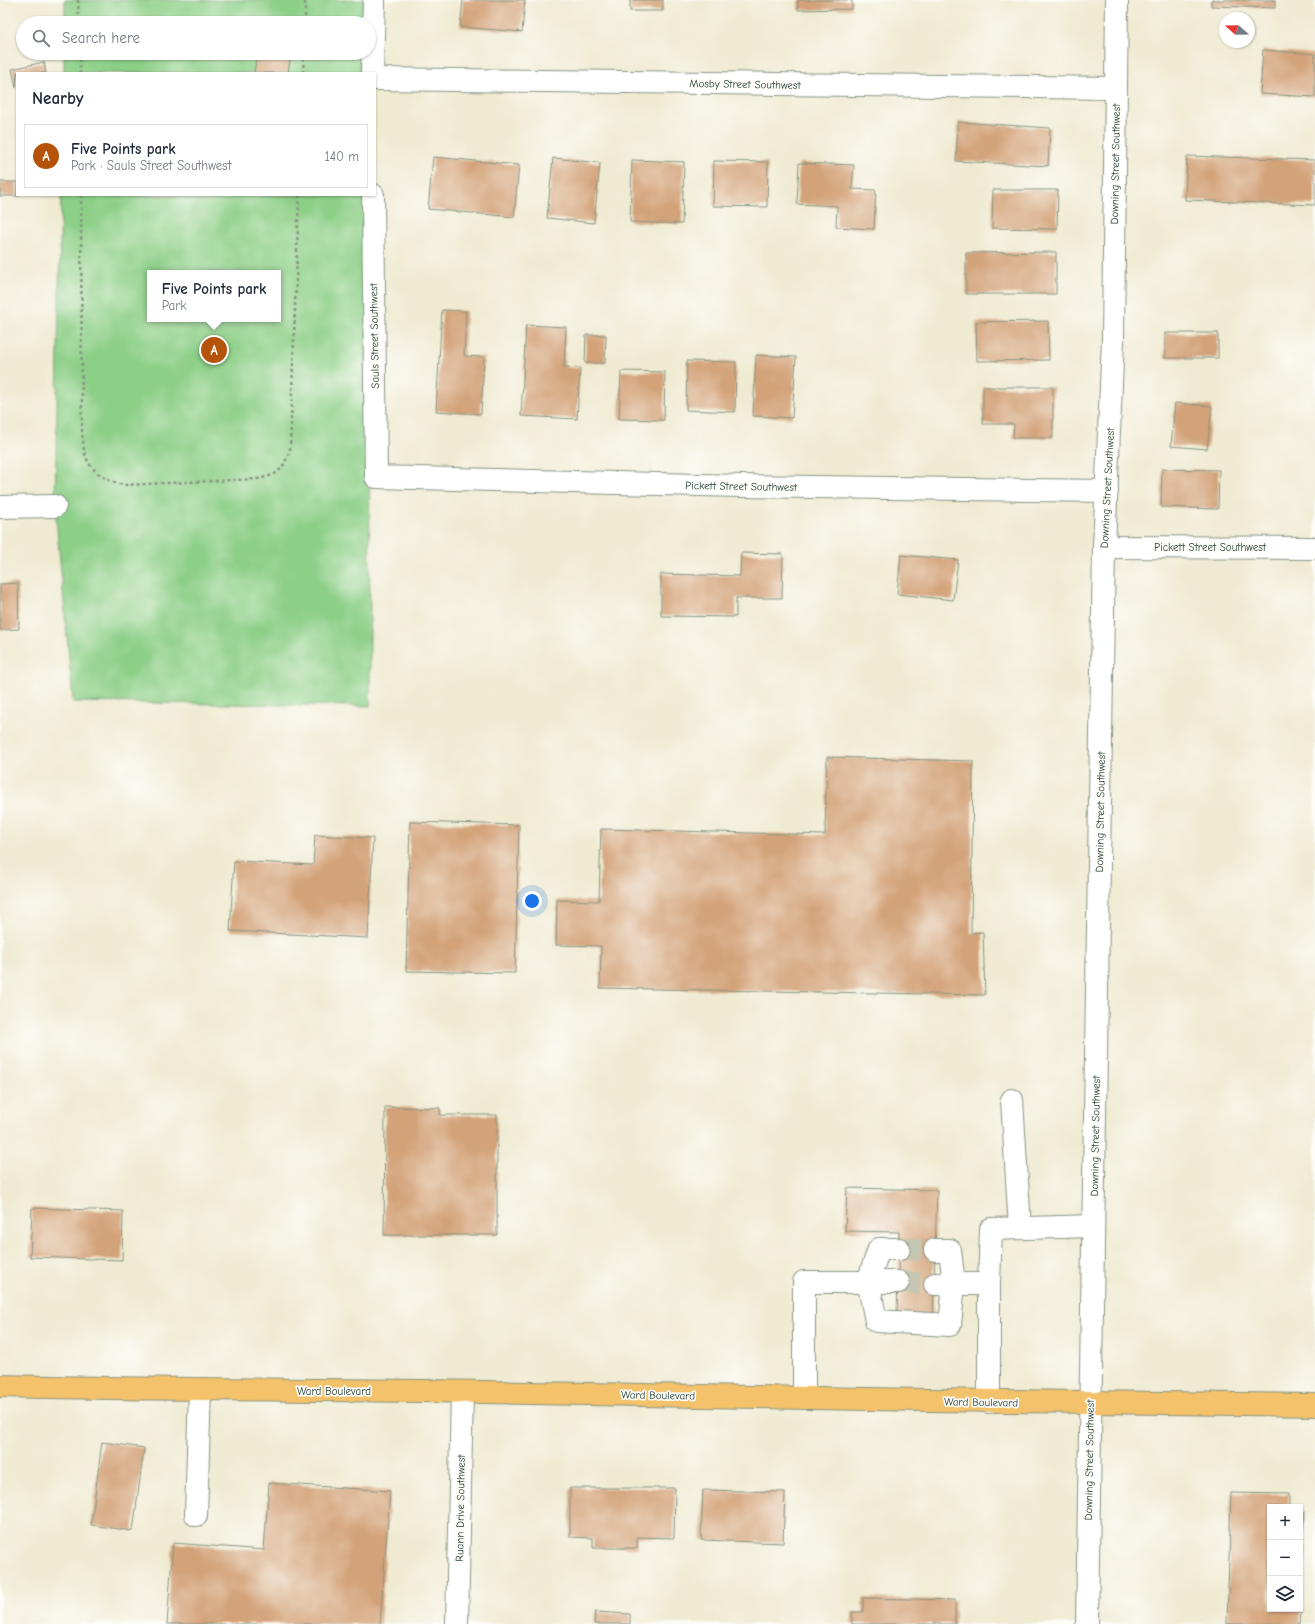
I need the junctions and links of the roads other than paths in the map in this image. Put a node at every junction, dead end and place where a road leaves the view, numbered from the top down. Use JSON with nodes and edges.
{"nodes":[{"id":1,"x":374,"y":0,"type":"edge"},
{"id":2,"x":1116,"y":0,"type":"edge"},
{"id":3,"x":374,"y":16,"type":"edge"},
{"id":4,"x":372,"y":60,"type":"edge"},
{"id":5,"x":372,"y":72,"type":"edge"},
{"id":6,"x":376,"y":79,"type":"edge"},
{"id":7,"x":1115,"y":88,"type":"junction"},
{"id":8,"x":373,"y":196,"type":"edge"},
{"id":9,"x":376,"y":477,"type":"joint"},
{"id":10,"x":1107,"y":491,"type":"junction"},
{"id":11,"x":56,"y":506,"type":"dead end"},
{"id":12,"x":0,"y":507,"type":"edge"},
{"id":13,"x":1104,"y":547,"type":"junction"},
{"id":14,"x":1315,"y":548,"type":"edge"},
{"id":15,"x":1012,"y":1100,"type":"dead end"},
{"id":16,"x":1093,"y":1226,"type":"junction"},
{"id":17,"x":1020,"y":1228,"type":"junction"},
{"id":18,"x":899,"y":1249,"type":"tunnel mouth"},
{"id":19,"x":935,"y":1250,"type":"tunnel mouth"},
{"id":20,"x":868,"y":1281,"type":"junction"},
{"id":21,"x":898,"y":1282,"type":"tunnel mouth"},
{"id":22,"x":944,"y":1284,"type":"junction"},
{"id":23,"x":989,"y":1284,"type":"junction"},
{"id":24,"x":0,"y":1386,"type":"edge"},
{"id":25,"x":200,"y":1390,"type":"junction"},
{"id":26,"x":462,"y":1392,"type":"junction"},
{"id":27,"x":804,"y":1398,"type":"junction"},
{"id":28,"x":989,"y":1402,"type":"junction"},
{"id":29,"x":1090,"y":1404,"type":"junction"},
{"id":30,"x":1315,"y":1405,"type":"edge"},
{"id":31,"x":196,"y":1515,"type":"dead end"},
{"id":32,"x":457,"y":1624,"type":"edge"},
{"id":33,"x":1087,"y":1624,"type":"edge"}],
"edges":[{"from":1,"to":3,"type":"street"},
{"from":2,"to":7,"type":"street","name":"Downing Street Southwest"},
{"from":4,"to":5,"type":"street"},
{"from":6,"to":7,"type":"street","name":"Mosby Street Southwest"},
{"from":7,"to":10,"type":"street","name":"Downing Street Southwest"},
{"from":8,"to":9,"type":"street","name":"Sauls Street Southwest"},
{"from":9,"to":10,"type":"street","name":"Pickett Street Southwest"},
{"from":10,"to":13,"type":"street","name":"Downing Street Southwest"},
{"from":11,"to":12,"type":"street"},
{"from":13,"to":14,"type":"street","name":"Pickett Street Southwest"},
{"from":13,"to":16,"type":"street","name":"Downing Street Southwest"},
{"from":15,"to":17,"type":"street"},
{"from":16,"to":17,"type":"street"},
{"from":16,"to":29,"type":"street","name":"Downing Street Southwest"},
{"from":17,"to":23,"type":"street"},
{"from":18,"to":20,"type":"street"},
{"from":19,"to":22,"type":"street"},
{"from":20,"to":21,"type":"street"},
{"from":20,"to":22,"type":"street"},
{"from":20,"to":27,"type":"street"},
{"from":22,"to":23,"type":"street"},
{"from":23,"to":28,"type":"street"},
{"from":24,"to":25,"type":"main road","name":"Ward Boulevard"},
{"from":25,"to":26,"type":"main road","name":"Ward Boulevard"},
{"from":25,"to":31,"type":"street"},
{"from":26,"to":27,"type":"main road","name":"Ward Boulevard"},
{"from":26,"to":32,"type":"street","name":"Ruann Drive Southwest"},
{"from":27,"to":28,"type":"main road","name":"Ward Boulevard"},
{"from":28,"to":29,"type":"main road","name":"Ward Boulevard"},
{"from":29,"to":30,"type":"main road","name":"Ward Boulevard"},
{"from":29,"to":33,"type":"street","name":"Downing Street Southwest"}]}
